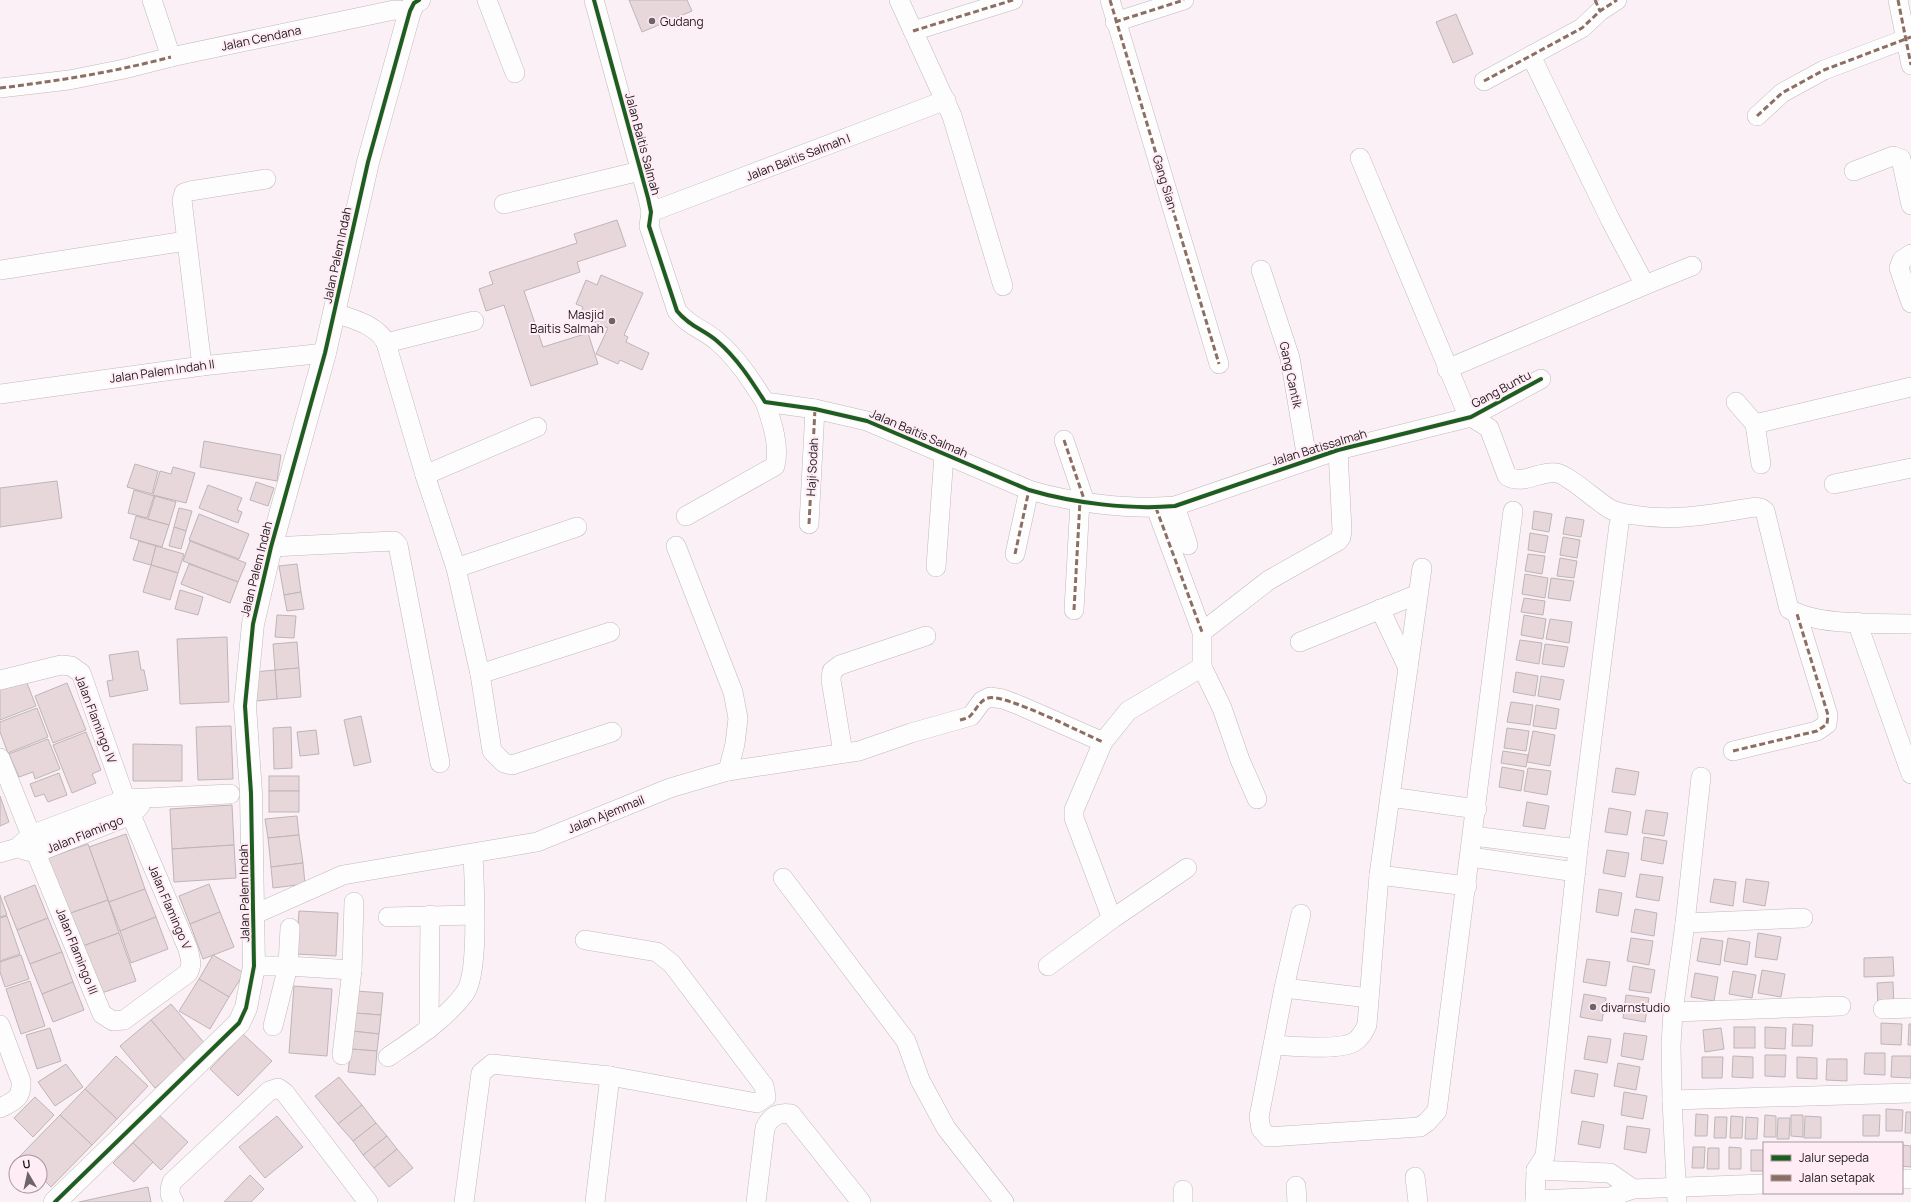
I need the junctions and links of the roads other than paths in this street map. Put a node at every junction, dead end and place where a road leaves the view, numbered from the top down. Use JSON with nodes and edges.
{"nodes":[{"id":1,"x":152,"y":0,"type":"edge"},
{"id":2,"x":487,"y":0,"type":"edge"},
{"id":3,"x":594,"y":0,"type":"edge"},
{"id":4,"x":899,"y":0,"type":"edge"},
{"id":5,"x":1014,"y":0,"type":"edge"},
{"id":6,"x":1110,"y":0,"type":"edge"},
{"id":7,"x":1184,"y":0,"type":"edge"},
{"id":8,"x":1617,"y":0,"type":"edge"},
{"id":9,"x":1898,"y":0,"type":"edge"},
{"id":10,"x":414,"y":6,"type":"edge"},
{"id":11,"x":1597,"y":6,"type":"edge"},
{"id":12,"x":1115,"y":22,"type":"junction"},
{"id":13,"x":913,"y":31,"type":"junction"},
{"id":14,"x":1909,"y":38,"type":"edge"},
{"id":15,"x":1531,"y":56,"type":"junction"},
{"id":16,"x":171,"y":57,"type":"junction"},
{"id":17,"x":1911,"y":65,"type":"edge"},
{"id":18,"x":515,"y":73,"type":"dead end"},
{"id":19,"x":1484,"y":81,"type":"dead end"},
{"id":20,"x":0,"y":88,"type":"edge"},
{"id":21,"x":946,"y":100,"type":"junction"},
{"id":22,"x":1757,"y":116,"type":"dead end"},
{"id":23,"x":1360,"y":158,"type":"dead end"},
{"id":24,"x":640,"y":171,"type":"junction"},
{"id":25,"x":1854,"y":171,"type":"dead end"},
{"id":26,"x":266,"y":179,"type":"dead end"},
{"id":27,"x":504,"y":204,"type":"dead end"},
{"id":28,"x":1911,"y":205,"type":"edge"},
{"id":29,"x":650,"y":212,"type":"junction"},
{"id":30,"x":186,"y":241,"type":"junction"},
{"id":31,"x":1911,"y":254,"type":"edge"},
{"id":32,"x":1692,"y":266,"type":"dead end"},
{"id":33,"x":0,"y":270,"type":"edge"},
{"id":34,"x":1261,"y":270,"type":"dead end"},
{"id":35,"x":1645,"y":285,"type":"junction"},
{"id":36,"x":1003,"y":286,"type":"dead end"},
{"id":37,"x":1911,"y":303,"type":"edge"},
{"id":38,"x":335,"y":313,"type":"junction"},
{"id":39,"x":474,"y":321,"type":"dead end"},
{"id":40,"x":386,"y":343,"type":"junction"},
{"id":41,"x":325,"y":353,"type":"junction"},
{"id":42,"x":1219,"y":364,"type":"dead end"},
{"id":43,"x":202,"y":366,"type":"junction"},
{"id":44,"x":1447,"y":369,"type":"junction"},
{"id":45,"x":1541,"y":379,"type":"dead end"},
{"id":46,"x":1911,"y":387,"type":"edge"},
{"id":47,"x":0,"y":394,"type":"edge"},
{"id":48,"x":765,"y":402,"type":"junction"},
{"id":49,"x":1736,"y":402,"type":"dead end"},
{"id":50,"x":815,"y":409,"type":"junction"},
{"id":51,"x":1471,"y":417,"type":"junction"},
{"id":52,"x":1755,"y":424,"type":"junction"},
{"id":53,"x":537,"y":427,"type":"dead end"},
{"id":54,"x":1064,"y":440,"type":"dead end"},
{"id":55,"x":1338,"y":450,"type":"junction"},
{"id":56,"x":944,"y":455,"type":"junction"},
{"id":57,"x":1307,"y":459,"type":"junction"},
{"id":58,"x":1761,"y":464,"type":"dead end"},
{"id":59,"x":1911,"y":468,"type":"edge"},
{"id":60,"x":425,"y":475,"type":"junction"},
{"id":61,"x":1834,"y":484,"type":"dead end"},
{"id":62,"x":1029,"y":490,"type":"junction"},
{"id":63,"x":1082,"y":502,"type":"junction"},
{"id":64,"x":1175,"y":506,"type":"junction"},
{"id":65,"x":1156,"y":508,"type":"junction"},
{"id":66,"x":1513,"y":511,"type":"dead end"},
{"id":67,"x":686,"y":516,"type":"dead end"},
{"id":68,"x":809,"y":524,"type":"dead end"},
{"id":69,"x":1619,"y":524,"type":"dead end"},
{"id":70,"x":577,"y":527,"type":"dead end"},
{"id":71,"x":1188,"y":545,"type":"dead end"},
{"id":72,"x":676,"y":546,"type":"dead end"},
{"id":73,"x":271,"y":547,"type":"junction"},
{"id":74,"x":1015,"y":554,"type":"dead end"},
{"id":75,"x":936,"y":567,"type":"dead end"},
{"id":76,"x":456,"y":568,"type":"junction"},
{"id":77,"x":1422,"y":568,"type":"dead end"},
{"id":78,"x":1418,"y":594,"type":"junction"},
{"id":79,"x":1380,"y":609,"type":"junction"},
{"id":80,"x":1074,"y":610,"type":"dead end"},
{"id":81,"x":1797,"y":614,"type":"junction"},
{"id":82,"x":1857,"y":622,"type":"junction"},
{"id":83,"x":1911,"y":624,"type":"edge"},
{"id":84,"x":610,"y":632,"type":"dead end"},
{"id":85,"x":1202,"y":632,"type":"junction"},
{"id":86,"x":926,"y":636,"type":"dead end"},
{"id":87,"x":1300,"y":642,"type":"dead end"},
{"id":88,"x":1202,"y":667,"type":"junction"},
{"id":89,"x":1408,"y":668,"type":"junction"},
{"id":90,"x":480,"y":674,"type":"junction"},
{"id":91,"x":0,"y":680,"type":"edge"},
{"id":92,"x":612,"y":732,"type":"dead end"},
{"id":93,"x":1103,"y":742,"type":"junction"},
{"id":94,"x":1733,"y":751,"type":"dead end"},
{"id":95,"x":843,"y":753,"type":"junction"},
{"id":96,"x":0,"y":758,"type":"edge"},
{"id":97,"x":440,"y":763,"type":"dead end"},
{"id":98,"x":728,"y":771,"type":"junction"},
{"id":99,"x":1911,"y":774,"type":"edge"},
{"id":100,"x":1701,"y":777,"type":"dead end"},
{"id":101,"x":230,"y":794,"type":"dead end"},
{"id":102,"x":1390,"y":798,"type":"junction"},
{"id":103,"x":1257,"y":799,"type":"dead end"},
{"id":104,"x":129,"y":807,"type":"junction"},
{"id":105,"x":1476,"y":809,"type":"junction"},
{"id":106,"x":31,"y":835,"type":"junction"},
{"id":107,"x":1473,"y":836,"type":"junction"},
{"id":108,"x":1578,"y":849,"type":"junction"},
{"id":109,"x":8,"y":851,"type":"edge"},
{"id":110,"x":36,"y":853,"type":"junction"},
{"id":111,"x":473,"y":854,"type":"junction"},
{"id":112,"x":1470,"y":857,"type":"junction"},
{"id":113,"x":1187,"y":868,"type":"dead end"},
{"id":114,"x":1576,"y":872,"type":"junction"},
{"id":115,"x":1379,"y":876,"type":"junction"},
{"id":116,"x":783,"y":878,"type":"dead end"},
{"id":117,"x":1467,"y":886,"type":"junction"},
{"id":118,"x":354,"y":902,"type":"dead end"},
{"id":119,"x":255,"y":914,"type":"junction"},
{"id":120,"x":1301,"y":914,"type":"dead end"},
{"id":121,"x":430,"y":915,"type":"junction"},
{"id":122,"x":474,"y":915,"type":"junction"},
{"id":123,"x":388,"y":917,"type":"dead end"},
{"id":124,"x":1803,"y":918,"type":"dead end"},
{"id":125,"x":1112,"y":919,"type":"junction"},
{"id":126,"x":1685,"y":923,"type":"junction"},
{"id":127,"x":290,"y":928,"type":"dead end"},
{"id":128,"x":585,"y":940,"type":"dead end"},
{"id":129,"x":254,"y":966,"type":"junction"},
{"id":130,"x":288,"y":966,"type":"junction"},
{"id":131,"x":1048,"y":966,"type":"dead end"},
{"id":132,"x":352,"y":970,"type":"junction"},
{"id":133,"x":1284,"y":988,"type":"junction"},
{"id":134,"x":1369,"y":998,"type":"junction"},
{"id":135,"x":151,"y":1000,"type":"joint"},
{"id":136,"x":1841,"y":1006,"type":"dead end"},
{"id":137,"x":1911,"y":1008,"type":"edge"},
{"id":138,"x":1883,"y":1010,"type":"dead end"},
{"id":139,"x":1672,"y":1012,"type":"junction"},
{"id":140,"x":0,"y":1024,"type":"edge"},
{"id":141,"x":273,"y":1026,"type":"dead end"},
{"id":142,"x":429,"y":1029,"type":"junction"},
{"id":143,"x":1274,"y":1045,"type":"junction"},
{"id":144,"x":342,"y":1055,"type":"dead end"},
{"id":145,"x":388,"y":1057,"type":"dead end"},
{"id":146,"x":610,"y":1076,"type":"junction"},
{"id":147,"x":1911,"y":1093,"type":"edge"},
{"id":148,"x":1672,"y":1100,"type":"junction"},
{"id":149,"x":0,"y":1108,"type":"edge"},
{"id":150,"x":1545,"y":1165,"type":"junction"},
{"id":151,"x":1415,"y":1177,"type":"dead end"},
{"id":152,"x":1763,"y":1184,"type":"edge"},
{"id":153,"x":1633,"y":1189,"type":"junction"},
{"id":154,"x":1676,"y":1194,"type":"edge"},
{"id":155,"x":1555,"y":1200,"type":"edge"},
{"id":156,"x":1535,"y":1201,"type":"edge"},
{"id":157,"x":55,"y":1202,"type":"edge"},
{"id":158,"x":174,"y":1202,"type":"edge"},
{"id":159,"x":368,"y":1202,"type":"edge"},
{"id":160,"x":464,"y":1202,"type":"edge"},
{"id":161,"x":595,"y":1202,"type":"edge"},
{"id":162,"x":756,"y":1202,"type":"edge"},
{"id":163,"x":861,"y":1202,"type":"edge"},
{"id":164,"x":1004,"y":1202,"type":"edge"},
{"id":165,"x":1418,"y":1202,"type":"edge"}],
"edges":[{"from":1,"to":16,"type":"street"},
{"from":2,"to":18,"type":"street"},
{"from":3,"to":24,"type":"street","name":"Jalan Baitis Salmah"},
{"from":4,"to":13,"type":"street"},
{"from":5,"to":13,"type":"street"},
{"from":6,"to":12,"type":"street","name":"Gang Sian"},
{"from":7,"to":12,"type":"street"},
{"from":8,"to":11,"type":"street"},
{"from":9,"to":14,"type":"street"},
{"from":10,"to":16,"type":"street","name":"Jalan Cendana"},
{"from":10,"to":38,"type":"street","name":"Jalan Palem Indah"},
{"from":11,"to":15,"type":"street"},
{"from":12,"to":42,"type":"street","name":"Gang Sian"},
{"from":13,"to":21,"type":"street"},
{"from":14,"to":17,"type":"street"},
{"from":14,"to":22,"type":"street"},
{"from":15,"to":19,"type":"street"},
{"from":15,"to":35,"type":"street"},
{"from":16,"to":20,"type":"street","name":"Jalan Cendana"},
{"from":21,"to":29,"type":"street","name":"Jalan Baitis Salmah I"},
{"from":21,"to":36,"type":"street"},
{"from":23,"to":44,"type":"street"},
{"from":24,"to":27,"type":"street"},
{"from":24,"to":29,"type":"street","name":"Jalan Baitis Salmah"},
{"from":25,"to":28,"type":"street"},
{"from":26,"to":30,"type":"street"},
{"from":29,"to":48,"type":"street","name":"Jalan Baitis Salmah"},
{"from":30,"to":33,"type":"street"},
{"from":30,"to":43,"type":"street"},
{"from":31,"to":37,"type":"street"},
{"from":32,"to":35,"type":"street"},
{"from":34,"to":57,"type":"street","name":"Gang Cantik"},
{"from":35,"to":44,"type":"street"},
{"from":38,"to":40,"type":"street"},
{"from":38,"to":41,"type":"street","name":"Jalan Palem Indah"},
{"from":39,"to":40,"type":"street"},
{"from":40,"to":60,"type":"street"},
{"from":41,"to":43,"type":"street","name":"Jalan Palem Indah II"},
{"from":41,"to":73,"type":"street","name":"Jalan Palem Indah"},
{"from":43,"to":47,"type":"street","name":"Jalan Palem Indah II"},
{"from":44,"to":51,"type":"street"},
{"from":45,"to":51,"type":"street","name":"Gang Buntu"},
{"from":46,"to":52,"type":"street"},
{"from":48,"to":50,"type":"street","name":"Jalan Baitis Salmah"},
{"from":48,"to":67,"type":"street"},
{"from":49,"to":52,"type":"street"},
{"from":50,"to":56,"type":"street","name":"Jalan Baitis Salmah"},
{"from":50,"to":68,"type":"street","name":"Haji Sodah"},
{"from":51,"to":55,"type":"street","name":"Jalan Batissalmah"},
{"from":51,"to":81,"type":"street"},
{"from":52,"to":58,"type":"street"},
{"from":53,"to":60,"type":"street"},
{"from":54,"to":63,"type":"street"},
{"from":55,"to":57,"type":"street","name":"Jalan Batissalmah"},
{"from":55,"to":85,"type":"street"},
{"from":56,"to":62,"type":"street","name":"Jalan Baitis Salmah"},
{"from":56,"to":75,"type":"street"},
{"from":57,"to":64,"type":"street","name":"Jalan Batissalmah"},
{"from":59,"to":61,"type":"street"},
{"from":60,"to":76,"type":"street"},
{"from":62,"to":63,"type":"street","name":"Jalan Baitis Salmah"},
{"from":62,"to":74,"type":"street"},
{"from":63,"to":65,"type":"street","name":"Jalan Baitis Salmah"},
{"from":63,"to":80,"type":"street"},
{"from":64,"to":65,"type":"street","name":"Jalan Baitis Salmah"},
{"from":64,"to":71,"type":"street"},
{"from":65,"to":85,"type":"street"},
{"from":66,"to":105,"type":"street"},
{"from":69,"to":108,"type":"street"},
{"from":70,"to":76,"type":"street"},
{"from":72,"to":98,"type":"street"},
{"from":73,"to":97,"type":"street"},
{"from":73,"to":119,"type":"street","name":"Jalan Palem Indah"},
{"from":76,"to":90,"type":"street"},
{"from":77,"to":78,"type":"street"},
{"from":78,"to":79,"type":"street"},
{"from":78,"to":89,"type":"street"},
{"from":79,"to":87,"type":"street"},
{"from":79,"to":89,"type":"street"},
{"from":81,"to":82,"type":"street"},
{"from":81,"to":94,"type":"street"},
{"from":82,"to":83,"type":"street"},
{"from":82,"to":99,"type":"street"},
{"from":84,"to":90,"type":"street"},
{"from":85,"to":88,"type":"street"},
{"from":86,"to":95,"type":"street"},
{"from":88,"to":93,"type":"street"},
{"from":88,"to":103,"type":"street"},
{"from":89,"to":102,"type":"street"},
{"from":90,"to":92,"type":"street"},
{"from":91,"to":104,"type":"street","name":"Jalan Flamingo IV"},
{"from":93,"to":95,"type":"street","name":"Jalan Ajemmail"},
{"from":93,"to":125,"type":"street"},
{"from":95,"to":98,"type":"street","name":"Jalan Ajemmail"},
{"from":96,"to":106,"type":"street"},
{"from":98,"to":111,"type":"street","name":"Jalan Ajemmail"},
{"from":100,"to":126,"type":"street"},
{"from":101,"to":104,"type":"street","name":"Jalan Flamingo"},
{"from":102,"to":105,"type":"street"},
{"from":102,"to":115,"type":"street"},
{"from":104,"to":106,"type":"street","name":"Jalan Flamingo"},
{"from":104,"to":110,"type":"street","name":"Jalan Flamingo"},
{"from":104,"to":135,"type":"street","name":"Jalan Flamingo V"},
{"from":105,"to":107,"type":"street"},
{"from":106,"to":109,"type":"street","name":"Jalan Flamingo"},
{"from":106,"to":110,"type":"street","name":"Jalan Flamingo III"},
{"from":107,"to":108,"type":"street"},
{"from":107,"to":112,"type":"street"},
{"from":108,"to":114,"type":"street"},
{"from":109,"to":110,"type":"street","name":"Jalan Flamingo"},
{"from":110,"to":135,"type":"street","name":"Jalan Flamingo III"},
{"from":111,"to":119,"type":"street","name":"Jalan Ajemmail"},
{"from":111,"to":122,"type":"street"},
{"from":112,"to":114,"type":"street"},
{"from":112,"to":117,"type":"street"},
{"from":113,"to":125,"type":"street"},
{"from":114,"to":150,"type":"street"},
{"from":115,"to":117,"type":"street"},
{"from":115,"to":134,"type":"street"},
{"from":116,"to":164,"type":"street"},
{"from":117,"to":143,"type":"street"},
{"from":118,"to":132,"type":"street"},
{"from":119,"to":129,"type":"street","name":"Jalan Palem Indah"},
{"from":120,"to":133,"type":"street"},
{"from":121,"to":122,"type":"street"},
{"from":121,"to":123,"type":"street"},
{"from":121,"to":142,"type":"street"},
{"from":122,"to":142,"type":"street"},
{"from":124,"to":126,"type":"street"},
{"from":125,"to":131,"type":"street"},
{"from":126,"to":139,"type":"street"},
{"from":127,"to":130,"type":"street"},
{"from":128,"to":146,"type":"street"},
{"from":129,"to":130,"type":"street"},
{"from":129,"to":157,"type":"street","name":"Jalan Palem Indah"},
{"from":130,"to":132,"type":"street"},
{"from":130,"to":141,"type":"street"},
{"from":132,"to":144,"type":"street"},
{"from":133,"to":134,"type":"street"},
{"from":133,"to":143,"type":"street"},
{"from":134,"to":143,"type":"street"},
{"from":136,"to":139,"type":"street"},
{"from":137,"to":138,"type":"street"},
{"from":139,"to":148,"type":"street"},
{"from":140,"to":149,"type":"street"},
{"from":142,"to":145,"type":"street"},
{"from":146,"to":160,"type":"street"},
{"from":146,"to":161,"type":"street"},
{"from":147,"to":148,"type":"street"},
{"from":148,"to":154,"type":"street"},
{"from":150,"to":153,"type":"street"},
{"from":150,"to":155,"type":"street"},
{"from":150,"to":156,"type":"street"},
{"from":151,"to":165,"type":"street"},
{"from":152,"to":154,"type":"street"},
{"from":153,"to":154,"type":"street"},
{"from":153,"to":155,"type":"street"},
{"from":155,"to":156,"type":"street"},
{"from":158,"to":159,"type":"street"},
{"from":162,"to":163,"type":"street"}]}
